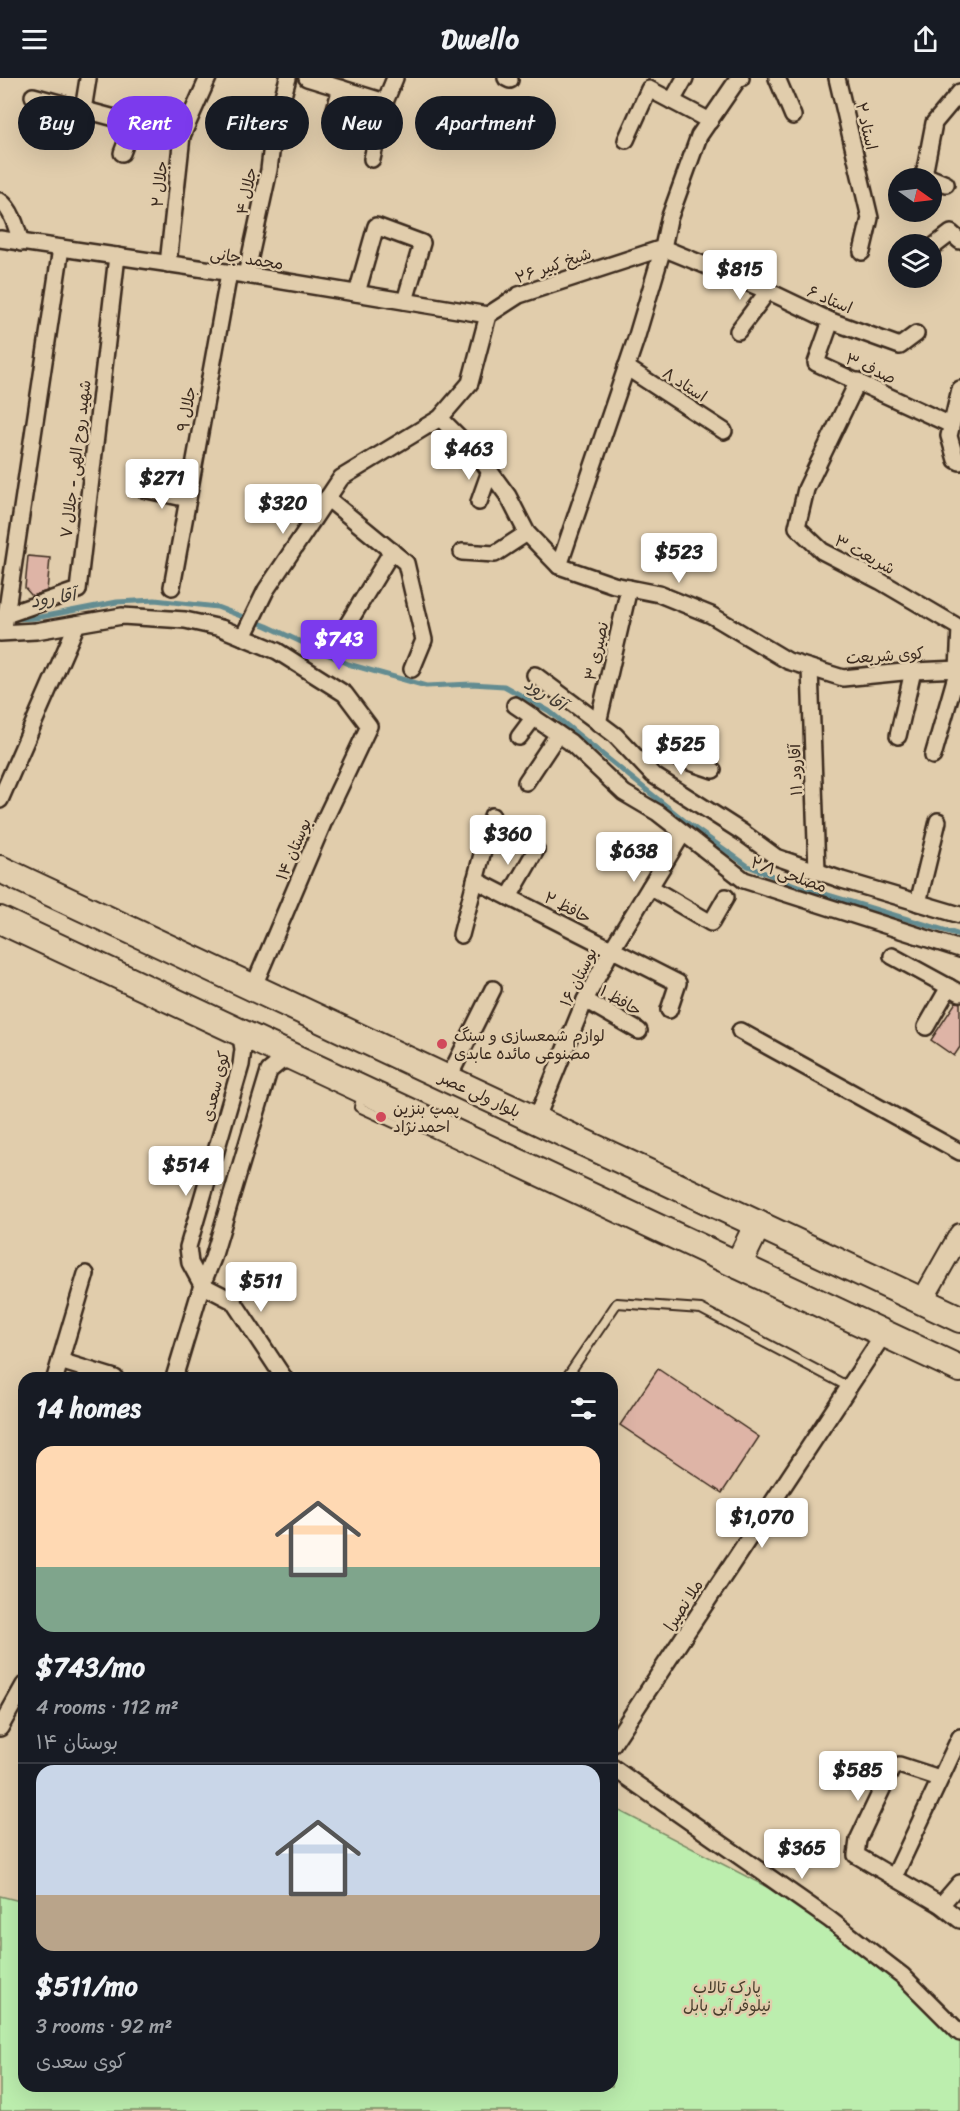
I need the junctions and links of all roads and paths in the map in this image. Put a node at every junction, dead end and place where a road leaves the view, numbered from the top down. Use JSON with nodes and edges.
{"nodes":[{"id":1,"x":208,"y":78,"type":"edge"},
{"id":2,"x":288,"y":78,"type":"edge"},
{"id":3,"x":307,"y":78,"type":"edge"},
{"id":4,"x":395,"y":78,"type":"edge"},
{"id":5,"x":685,"y":78,"type":"edge"},
{"id":6,"x":741,"y":78,"type":"edge"},
{"id":7,"x":777,"y":78,"type":"edge"},
{"id":8,"x":837,"y":78,"type":"edge"},
{"id":9,"x":88,"y":80,"type":"dead end"},
{"id":10,"x":341,"y":88,"type":"junction"},
{"id":11,"x":960,"y":92,"type":"edge"},
{"id":12,"x":85,"y":96,"type":"edge"},
{"id":13,"x":339,"y":96,"type":"edge"},
{"id":14,"x":366,"y":96,"type":"edge"},
{"id":15,"x":388,"y":96,"type":"edge"},
{"id":16,"x":672,"y":101,"type":"junction"},
{"id":17,"x":193,"y":111,"type":"edge"},
{"id":18,"x":793,"y":116,"type":"dead end"},
{"id":19,"x":710,"y":121,"type":"junction"},
{"id":20,"x":626,"y":140,"type":"dead end"},
{"id":21,"x":123,"y":150,"type":"edge"},
{"id":22,"x":180,"y":150,"type":"edge"},
{"id":23,"x":374,"y":150,"type":"edge"},
{"id":24,"x":122,"y":153,"type":"dead end"},
{"id":25,"x":372,"y":159,"type":"dead end"},
{"id":26,"x":946,"y":184,"type":"dead end"},
{"id":27,"x":0,"y":201,"type":"edge"},
{"id":28,"x":0,"y":239,"type":"edge"},
{"id":29,"x":942,"y":240,"type":"edge"},
{"id":30,"x":960,"y":241,"type":"edge"},
{"id":31,"x":21,"y":243,"type":"junction"},
{"id":32,"x":62,"y":248,"type":"junction"},
{"id":33,"x":663,"y":248,"type":"junction"},
{"id":34,"x":862,"y":252,"type":"dead end"},
{"id":35,"x":117,"y":256,"type":"junction"},
{"id":36,"x":168,"y":264,"type":"junction"},
{"id":37,"x":229,"y":273,"type":"junction"},
{"id":38,"x":246,"y":275,"type":"junction"},
{"id":39,"x":768,"y":291,"type":"junction"},
{"id":40,"x":357,"y":293,"type":"junction"},
{"id":41,"x":405,"y":301,"type":"junction"},
{"id":42,"x":488,"y":315,"type":"junction"},
{"id":43,"x":831,"y":321,"type":"junction"},
{"id":44,"x":738,"y":331,"type":"dead end"},
{"id":45,"x":916,"y":334,"type":"dead end"},
{"id":46,"x":626,"y":367,"type":"junction"},
{"id":47,"x":858,"y":381,"type":"junction"},
{"id":48,"x":960,"y":389,"type":"edge"},
{"id":49,"x":440,"y":418,"type":"junction"},
{"id":50,"x":951,"y":425,"type":"junction"},
{"id":51,"x":724,"y":431,"type":"dead end"},
{"id":52,"x":960,"y":462,"type":"edge"},
{"id":53,"x":490,"y":471,"type":"junction"},
{"id":54,"x":143,"y":489,"type":"dead end"},
{"id":55,"x":327,"y":498,"type":"junction"},
{"id":56,"x":188,"y":499,"type":"junction"},
{"id":57,"x":479,"y":502,"type":"dead end"},
{"id":58,"x":527,"y":533,"type":"junction"},
{"id":59,"x":392,"y":551,"type":"junction"},
{"id":60,"x":462,"y":552,"type":"dead end"},
{"id":61,"x":559,"y":566,"type":"junction"},
{"id":62,"x":172,"y":587,"type":"dead end"},
{"id":63,"x":629,"y":588,"type":"junction"},
{"id":64,"x":5,"y":604,"type":"edge"},
{"id":65,"x":77,"y":624,"type":"junction"},
{"id":66,"x":346,"y":627,"type":"dead end"},
{"id":67,"x":2,"y":633,"type":"edge"},
{"id":68,"x":243,"y":637,"type":"junction"},
{"id":69,"x":810,"y":668,"type":"junction"},
{"id":70,"x":412,"y":669,"type":"dead end"},
{"id":71,"x":959,"y":669,"type":"edge"},
{"id":72,"x":913,"y":671,"type":"junction"},
{"id":73,"x":535,"y":675,"type":"dead end"},
{"id":74,"x":515,"y":705,"type":"dead end"},
{"id":75,"x":534,"y":717,"type":"junction"},
{"id":76,"x":598,"y":723,"type":"junction"},
{"id":77,"x":558,"y":734,"type":"junction"},
{"id":78,"x":898,"y":736,"type":"dead end"},
{"id":79,"x":519,"y":737,"type":"dead end"},
{"id":80,"x":933,"y":756,"type":"dead end"},
{"id":81,"x":645,"y":766,"type":"junction"},
{"id":82,"x":714,"y":770,"type":"dead end"},
{"id":83,"x":526,"y":782,"type":"dead end"},
{"id":84,"x":0,"y":800,"type":"edge"},
{"id":85,"x":492,"y":816,"type":"dead end"},
{"id":86,"x":938,"y":821,"type":"dead end"},
{"id":87,"x":683,"y":833,"type":"junction"},
{"id":88,"x":536,"y":850,"type":"dead end"},
{"id":89,"x":0,"y":868,"type":"edge"},
{"id":90,"x":817,"y":871,"type":"junction"},
{"id":91,"x":475,"y":880,"type":"junction"},
{"id":92,"x":650,"y":887,"type":"junction"},
{"id":93,"x":509,"y":897,"type":"junction"},
{"id":94,"x":726,"y":897,"type":"dead end"},
{"id":95,"x":918,"y":903,"type":"junction"},
{"id":96,"x":960,"y":915,"type":"edge"},
{"id":97,"x":0,"y":920,"type":"edge"},
{"id":98,"x":461,"y":935,"type":"dead end"},
{"id":99,"x":612,"y":949,"type":"junction"},
{"id":100,"x":960,"y":949,"type":"edge"},
{"id":101,"x":892,"y":956,"type":"dead end"},
{"id":102,"x":254,"y":988,"type":"junction"},
{"id":103,"x":493,"y":989,"type":"dead end"},
{"id":104,"x":954,"y":990,"type":"edge"},
{"id":105,"x":585,"y":1000,"type":"junction"},
{"id":106,"x":669,"y":1010,"type":"dead end"},
{"id":107,"x":926,"y":1027,"type":"dead end"},
{"id":108,"x":639,"y":1031,"type":"dead end"},
{"id":109,"x":740,"y":1031,"type":"dead end"},
{"id":110,"x":240,"y":1032,"type":"junction"},
{"id":111,"x":295,"y":1058,"type":"junction"},
{"id":112,"x":448,"y":1079,"type":"junction"},
{"id":113,"x":536,"y":1120,"type":"junction"},
{"id":114,"x":960,"y":1152,"type":"edge"},
{"id":115,"x":758,"y":1224,"type":"junction"},
{"id":116,"x":960,"y":1233,"type":"edge"},
{"id":117,"x":738,"y":1265,"type":"junction"},
{"id":118,"x":86,"y":1274,"type":"dead end"},
{"id":119,"x":202,"y":1285,"type":"junction"},
{"id":120,"x":922,"y":1301,"type":"junction"},
{"id":121,"x":960,"y":1319,"type":"edge"},
{"id":122,"x":884,"y":1334,"type":"junction"},
{"id":123,"x":60,"y":1361,"type":"junction"},
{"id":124,"x":960,"y":1369,"type":"edge"},
{"id":125,"x":57,"y":1372,"type":"edge"},
{"id":126,"x":96,"y":1372,"type":"edge"},
{"id":127,"x":176,"y":1372,"type":"edge"},
{"id":128,"x":280,"y":1372,"type":"edge"},
{"id":129,"x":570,"y":1372,"type":"edge"},
{"id":130,"x":849,"y":1387,"type":"junction"},
{"id":131,"x":12,"y":1706,"type":"edge"},
{"id":132,"x":0,"y":1728,"type":"edge"},
{"id":133,"x":618,"y":1736,"type":"edge"},
{"id":134,"x":960,"y":1737,"type":"edge"},
{"id":135,"x":618,"y":1771,"type":"edge"},
{"id":136,"x":939,"y":1778,"type":"junction"},
{"id":137,"x":894,"y":1877,"type":"junction"},
{"id":138,"x":960,"y":1883,"type":"edge"},
{"id":139,"x":941,"y":1905,"type":"junction"},
{"id":140,"x":960,"y":1920,"type":"edge"},
{"id":141,"x":960,"y":2033,"type":"edge"}],
"edges":[{"from":1,"to":17,"type":"street","name":"جلال ۲"},
{"from":2,"to":38,"type":"street","name":"جلال ۴"},
{"from":3,"to":10,"type":"street"},
{"from":4,"to":15,"type":"street"},
{"from":5,"to":16,"type":"street"},
{"from":6,"to":19,"type":"street"},
{"from":7,"to":18,"type":"street"},
{"from":8,"to":34,"type":"street","name":"استاد ۲"},
{"from":9,"to":12,"type":"street"},
{"from":10,"to":13,"type":"street"},
{"from":10,"to":14,"type":"street"},
{"from":11,"to":26,"type":"street"},
{"from":16,"to":19,"type":"street"},
{"from":16,"to":20,"type":"street"},
{"from":19,"to":33,"type":"street"},
{"from":21,"to":24,"type":"street"},
{"from":22,"to":36,"type":"street","name":"جلال ۲"},
{"from":23,"to":25,"type":"street"},
{"from":27,"to":31,"type":"street"},
{"from":28,"to":31,"type":"street","name":"محمد جانی"},
{"from":29,"to":30,"type":"street"},
{"from":31,"to":32,"type":"street","name":"محمد جانی"},
{"from":32,"to":35,"type":"street","name":"محمد جانی"},
{"from":32,"to":64,"type":"street"},
{"from":33,"to":39,"type":"street","name":"استاد ۶"},
{"from":33,"to":42,"type":"street","name":"شیخ کبیر ۲۶"},
{"from":33,"to":46,"type":"street"},
{"from":35,"to":36,"type":"street","name":"محمد جانی"},
{"from":35,"to":64,"type":"street","name":"شهید روح الهی - جلال ۷"},
{"from":36,"to":37,"type":"street","name":"محمد جانی"},
{"from":37,"to":38,"type":"street","name":"محمد جانی"},
{"from":37,"to":56,"type":"street","name":"جلال ۹"},
{"from":38,"to":40,"type":"street","name":"محمد جانی"},
{"from":39,"to":43,"type":"street","name":"استاد ۶"},
{"from":39,"to":44,"type":"street"},
{"from":40,"to":41,"type":"street","name":"محمد جانی"},
{"from":40,"to":41,"type":"street"},
{"from":41,"to":42,"type":"street","name":"محمد جانی"},
{"from":42,"to":49,"type":"street"},
{"from":43,"to":45,"type":"street","name":"استاد ۶"},
{"from":43,"to":47,"type":"street","name":"صدف ۳"},
{"from":46,"to":51,"type":"street","name":"استاد ۸"},
{"from":46,"to":61,"type":"street"},
{"from":47,"to":50,"type":"street","name":"صدف ۳"},
{"from":47,"to":71,"type":"street","name":"شریعت ۳"},
{"from":48,"to":50,"type":"street"},
{"from":49,"to":53,"type":"street","name":"کوی شریعت"},
{"from":49,"to":55,"type":"street"},
{"from":50,"to":52,"type":"street"},
{"from":53,"to":57,"type":"street"},
{"from":53,"to":58,"type":"street","name":"کوی شریعت"},
{"from":54,"to":56,"type":"street"},
{"from":55,"to":59,"type":"street"},
{"from":55,"to":68,"type":"street"},
{"from":56,"to":62,"type":"street","name":"جلال ۹"},
{"from":58,"to":60,"type":"street"},
{"from":58,"to":61,"type":"street","name":"کوی شریعت"},
{"from":59,"to":66,"type":"street"},
{"from":59,"to":70,"type":"street"},
{"from":61,"to":63,"type":"street","name":"کوی شریعت"},
{"from":63,"to":69,"type":"street","name":"کوی شریعت"},
{"from":63,"to":76,"type":"street","name":"نصیری ۳"},
{"from":64,"to":67,"type":"street"},
{"from":65,"to":67,"type":"street"},
{"from":65,"to":68,"type":"street"},
{"from":65,"to":84,"type":"street"},
{"from":68,"to":102,"type":"street","name":"بوستان ۱۴"},
{"from":69,"to":72,"type":"street","name":"کوی شریعت"},
{"from":69,"to":90,"type":"street","name":"آقارود ۱۱"},
{"from":71,"to":72,"type":"street","name":"کوی شریعت"},
{"from":71,"to":80,"type":"street"},
{"from":72,"to":78,"type":"street"},
{"from":73,"to":76,"type":"street"},
{"from":74,"to":75,"type":"street","name":"مصلحی ۲/۱"},
{"from":75,"to":77,"type":"street","name":"مصلحی ۲/۱"},
{"from":75,"to":79,"type":"street"},
{"from":76,"to":81,"type":"street"},
{"from":77,"to":83,"type":"street"},
{"from":77,"to":87,"type":"street","name":"مصلحی ۲/۱"},
{"from":81,"to":82,"type":"street"},
{"from":81,"to":90,"type":"street"},
{"from":85,"to":91,"type":"street"},
{"from":86,"to":95,"type":"street"},
{"from":87,"to":92,"type":"street","name":"بوستان ۱۶"},
{"from":87,"to":100,"type":"street","name":"مصلحی ۲/۱"},
{"from":88,"to":93,"type":"street"},
{"from":89,"to":102,"type":"main road","name":"بلوار ولی عصر"},
{"from":90,"to":95,"type":"street"},
{"from":91,"to":93,"type":"street","name":"حافظ ۲"},
{"from":91,"to":98,"type":"street"},
{"from":92,"to":94,"type":"street"},
{"from":92,"to":99,"type":"street","name":"بوستان ۱۶"},
{"from":93,"to":99,"type":"street","name":"حافظ ۲"},
{"from":95,"to":96,"type":"street"},
{"from":97,"to":110,"type":"main road"},
{"from":99,"to":105,"type":"street","name":"بوستان ۱۶"},
{"from":99,"to":106,"type":"street","name":"حافظ ۲"},
{"from":101,"to":104,"type":"street"},
{"from":102,"to":112,"type":"main road","name":"بلوار ولی عصر"},
{"from":103,"to":112,"type":"street"},
{"from":104,"to":107,"type":"street"},
{"from":105,"to":108,"type":"street","name":"حافظ ۱"},
{"from":105,"to":113,"type":"street","name":"بوستان ۱۶"},
{"from":109,"to":114,"type":"street"},
{"from":110,"to":111,"type":"main road"},
{"from":110,"to":119,"type":"street","name":"کوی سعدی"},
{"from":111,"to":117,"type":"main road"},
{"from":111,"to":119,"type":"street"},
{"from":112,"to":113,"type":"main road","name":"بلوار ولی عصر"},
{"from":113,"to":115,"type":"main road","name":"بلوار ولی عصر"},
{"from":115,"to":117,"type":"main road"},
{"from":115,"to":120,"type":"main road","name":"بلوار ولی عصر"},
{"from":116,"to":120,"type":"street"},
{"from":117,"to":122,"type":"main road"},
{"from":118,"to":123,"type":"street"},
{"from":119,"to":127,"type":"street"},
{"from":119,"to":128,"type":"street"},
{"from":120,"to":121,"type":"main road","name":"بلوار ولی عصر"},
{"from":122,"to":124,"type":"main road"},
{"from":122,"to":130,"type":"street","name":"ملا نصیرا"},
{"from":123,"to":125,"type":"street"},
{"from":123,"to":126,"type":"street"},
{"from":129,"to":130,"type":"lane"},
{"from":130,"to":133,"type":"street","name":"ملا نصیرا"},
{"from":131,"to":132,"type":"street"},
{"from":134,"to":136,"type":"street"},
{"from":135,"to":141,"type":"street"},
{"from":136,"to":137,"type":"street"},
{"from":136,"to":137,"type":"street"},
{"from":137,"to":139,"type":"street"},
{"from":138,"to":139,"type":"street"},
{"from":139,"to":140,"type":"street"}]}
